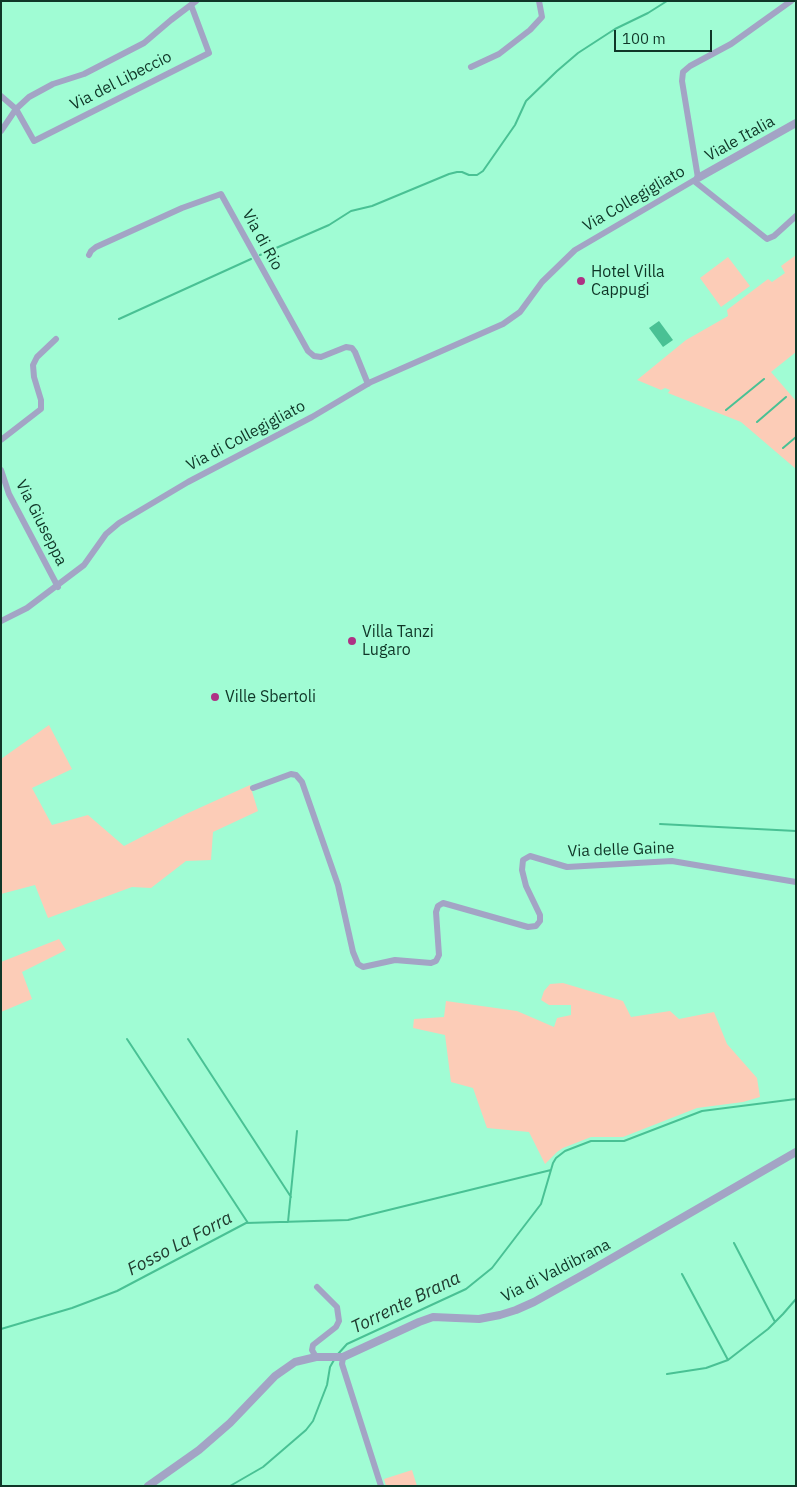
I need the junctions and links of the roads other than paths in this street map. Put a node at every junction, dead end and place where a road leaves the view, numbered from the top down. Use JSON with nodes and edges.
{"nodes":[{"id":1,"x":539,"y":1,"type":"edge"},
{"id":2,"x":791,"y":1,"type":"edge"},
{"id":3,"x":193,"y":3,"type":"edge"},
{"id":4,"x":471,"y":67,"type":"dead end"},
{"id":5,"x":1,"y":96,"type":"edge"},
{"id":6,"x":16,"y":109,"type":"junction"},
{"id":7,"x":795,"y":124,"type":"edge"},
{"id":8,"x":1,"y":132,"type":"edge"},
{"id":9,"x":696,"y":179,"type":"junction"},
{"id":10,"x":796,"y":216,"type":"edge"},
{"id":11,"x":89,"y":255,"type":"dead end"},
{"id":12,"x":524,"y":306,"type":"joint"},
{"id":13,"x":56,"y":339,"type":"dead end"},
{"id":14,"x":368,"y":384,"type":"junction"},
{"id":15,"x":1,"y":440,"type":"edge"},
{"id":16,"x":1,"y":470,"type":"edge"},
{"id":17,"x":58,"y":587,"type":"junction"},
{"id":18,"x":1,"y":621,"type":"edge"},
{"id":19,"x":253,"y":788,"type":"dead end"},
{"id":20,"x":796,"y":882,"type":"edge"},
{"id":21,"x":796,"y":1152,"type":"edge"},
{"id":22,"x":317,"y":1286,"type":"dead end"},
{"id":23,"x":316,"y":1357,"type":"junction"},
{"id":24,"x":341,"y":1357,"type":"junction"},
{"id":25,"x":148,"y":1486,"type":"edge"},
{"id":26,"x":381,"y":1486,"type":"edge"}],
"edges":[{"from":1,"to":4,"type":"street"},
{"from":2,"to":9,"type":"street","name":"Via Collegigliato"},
{"from":3,"to":6,"type":"street"},
{"from":3,"to":6,"type":"street","name":"Via del Libeccio"},
{"from":5,"to":6,"type":"street"},
{"from":6,"to":8,"type":"street"},
{"from":7,"to":9,"type":"street","name":"Viale Italia"},
{"from":9,"to":10,"type":"street"},
{"from":9,"to":12,"type":"street","name":"Via Collegigliato"},
{"from":11,"to":14,"type":"street","name":"Via di Rio"},
{"from":12,"to":14,"type":"street","name":"Via di Collegigliato"},
{"from":13,"to":15,"type":"street"},
{"from":14,"to":17,"type":"street","name":"Via di Collegigliato"},
{"from":16,"to":17,"type":"street","name":"Via Giuseppa"},
{"from":17,"to":18,"type":"street","name":"Via di Collegigliato"},
{"from":19,"to":20,"type":"street","name":"Via delle Gaine"},
{"from":21,"to":24,"type":"street","name":"Via di Valdibrana"},
{"from":22,"to":23,"type":"street"},
{"from":23,"to":24,"type":"street","name":"Via di Valdibrana"},
{"from":23,"to":25,"type":"street","name":"Via di Valdibrana"},
{"from":24,"to":26,"type":"street"}]}
